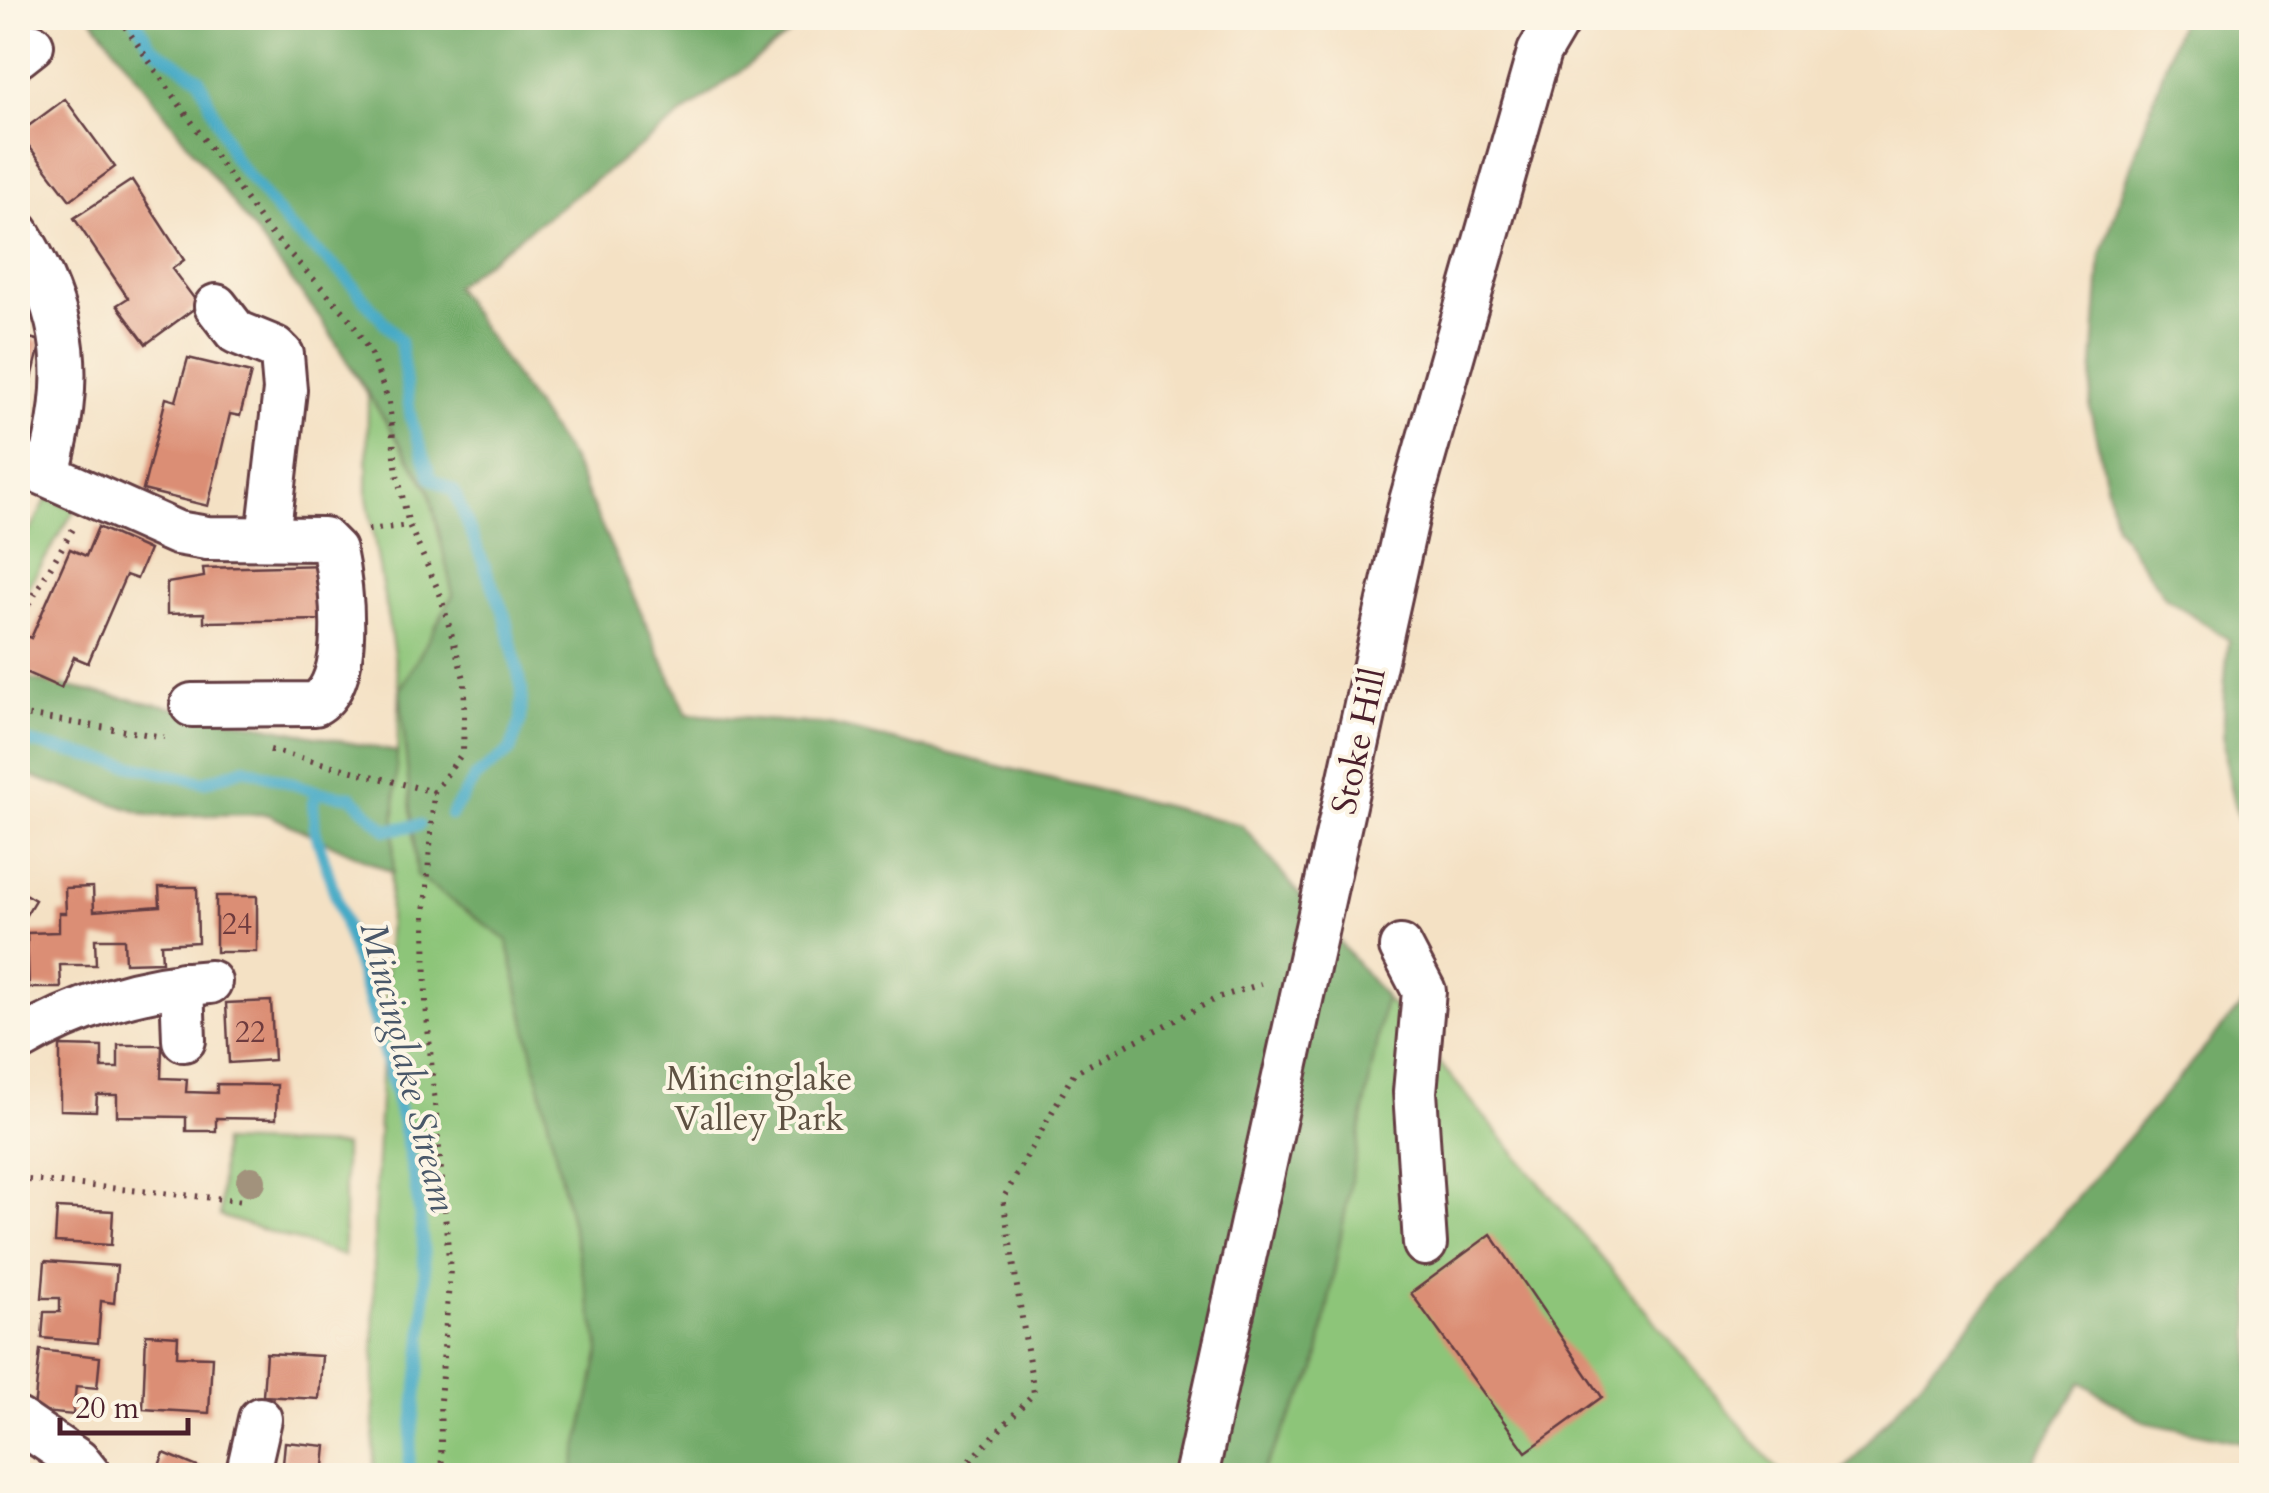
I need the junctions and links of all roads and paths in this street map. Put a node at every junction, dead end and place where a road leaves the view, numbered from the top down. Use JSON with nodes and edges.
{"nodes":[{"id":1,"x":120,"y":18,"type":"edge"},
{"id":2,"x":1559,"y":18,"type":"edge"},
{"id":3,"x":18,"y":233,"type":"edge"},
{"id":4,"x":216,"y":306,"type":"dead end"},
{"id":5,"x":33,"y":468,"type":"edge"},
{"id":6,"x":95,"y":494,"type":"junction"},
{"id":7,"x":268,"y":536,"type":"junction"},
{"id":8,"x":18,"y":622,"type":"edge"},
{"id":9,"x":192,"y":705,"type":"dead end"},
{"id":10,"x":390,"y":780,"type":"dead end"},
{"id":11,"x":434,"y":792,"type":"junction"},
{"id":12,"x":1401,"y":947,"type":"dead end"},
{"id":13,"x":1309,"y":968,"type":"junction"},
{"id":14,"x":184,"y":1040,"type":"dead end"},
{"id":15,"x":18,"y":1041,"type":"edge"},
{"id":16,"x":18,"y":1178,"type":"edge"},
{"id":17,"x":244,"y":1201,"type":"dead end"},
{"id":18,"x":1425,"y":1244,"type":"dead end"},
{"id":19,"x":260,"y":1419,"type":"dead end"},
{"id":20,"x":18,"y":1420,"type":"edge"},
{"id":21,"x":90,"y":1476,"type":"edge"},
{"id":22,"x":246,"y":1476,"type":"edge"},
{"id":23,"x":442,"y":1476,"type":"edge"},
{"id":24,"x":956,"y":1476,"type":"edge"},
{"id":25,"x":1196,"y":1476,"type":"edge"}],
"edges":[{"from":1,"to":11,"type":"path"},
{"from":2,"to":13,"type":"street","name":"Stoke Hill"},
{"from":3,"to":5,"type":"street"},
{"from":4,"to":7,"type":"street"},
{"from":5,"to":6,"type":"street"},
{"from":6,"to":7,"type":"street"},
{"from":6,"to":8,"type":"path"},
{"from":7,"to":9,"type":"street"},
{"from":10,"to":11,"type":"path"},
{"from":11,"to":23,"type":"path"},
{"from":12,"to":18,"type":"street"},
{"from":13,"to":24,"type":"path"},
{"from":13,"to":25,"type":"street","name":"Stoke Hill"},
{"from":14,"to":15,"type":"street"},
{"from":16,"to":17,"type":"path"},
{"from":19,"to":22,"type":"street"},
{"from":20,"to":21,"type":"street"}]}
